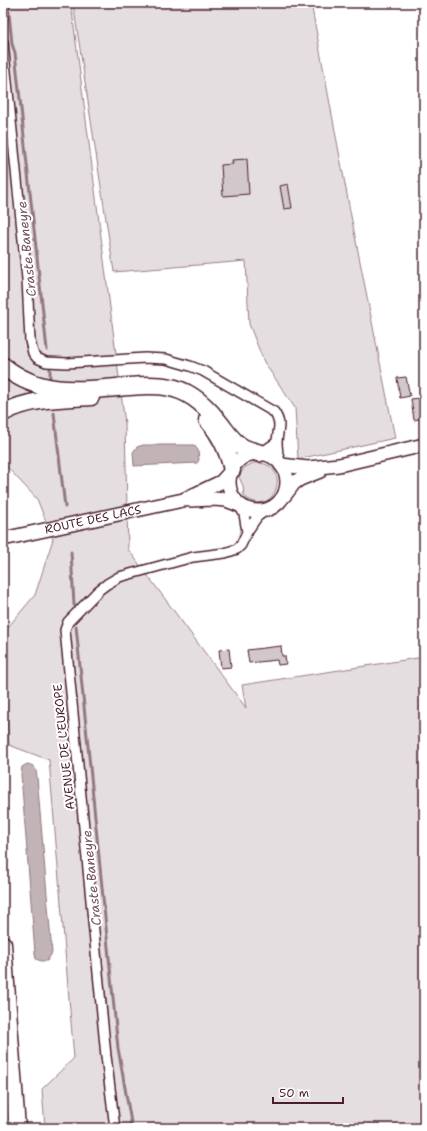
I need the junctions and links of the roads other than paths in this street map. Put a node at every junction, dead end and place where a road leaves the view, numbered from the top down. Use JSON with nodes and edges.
{"nodes":[{"id":1,"x":3,"y":42,"type":"edge"},
{"id":2,"x":3,"y":366,"type":"edge"},
{"id":3,"x":3,"y":413,"type":"edge"},
{"id":4,"x":277,"y":442,"type":"junction"},
{"id":5,"x":424,"y":446,"type":"edge"},
{"id":6,"x":260,"y":453,"type":"junction"},
{"id":7,"x":280,"y":464,"type":"junction"},
{"id":8,"x":339,"y":465,"type":"junction"},
{"id":9,"x":231,"y":471,"type":"junction"},
{"id":10,"x":284,"y":495,"type":"junction"},
{"id":11,"x":183,"y":500,"type":"junction"},
{"id":12,"x":239,"y":505,"type":"junction"},
{"id":13,"x":265,"y":511,"type":"junction"},
{"id":14,"x":247,"y":532,"type":"junction"},
{"id":15,"x":3,"y":538,"type":"edge"},
{"id":16,"x":3,"y":944,"type":"edge"},
{"id":17,"x":17,"y":1128,"type":"edge"},
{"id":18,"x":115,"y":1128,"type":"edge"}],
"edges":[{"from":1,"to":4,"type":"street"},
{"from":2,"to":6,"type":"highway"},
{"from":3,"to":9,"type":"highway"},
{"from":4,"to":6,"type":"street"},
{"from":4,"to":7,"type":"street"},
{"from":5,"to":8,"type":"main road"},
{"from":6,"to":7,"type":"main road"},
{"from":6,"to":9,"type":"main road"},
{"from":7,"to":8,"type":"main road"},
{"from":7,"to":10,"type":"main road"},
{"from":8,"to":10,"type":"main road"},
{"from":9,"to":11,"type":"main road","name":"ROUTE DES LACS"},
{"from":9,"to":12,"type":"main road"},
{"from":10,"to":13,"type":"main road"},
{"from":11,"to":12,"type":"main road","name":"ROUTE DES LACS"},
{"from":11,"to":15,"type":"main road","name":"ROUTE DES LACS"},
{"from":12,"to":13,"type":"main road"},
{"from":12,"to":14,"type":"street"},
{"from":13,"to":14,"type":"street","name":"AVENUE DE L'EUROPE"},
{"from":14,"to":18,"type":"street","name":"AVENUE DE L'EUROPE"},
{"from":16,"to":17,"type":"highway"}]}
